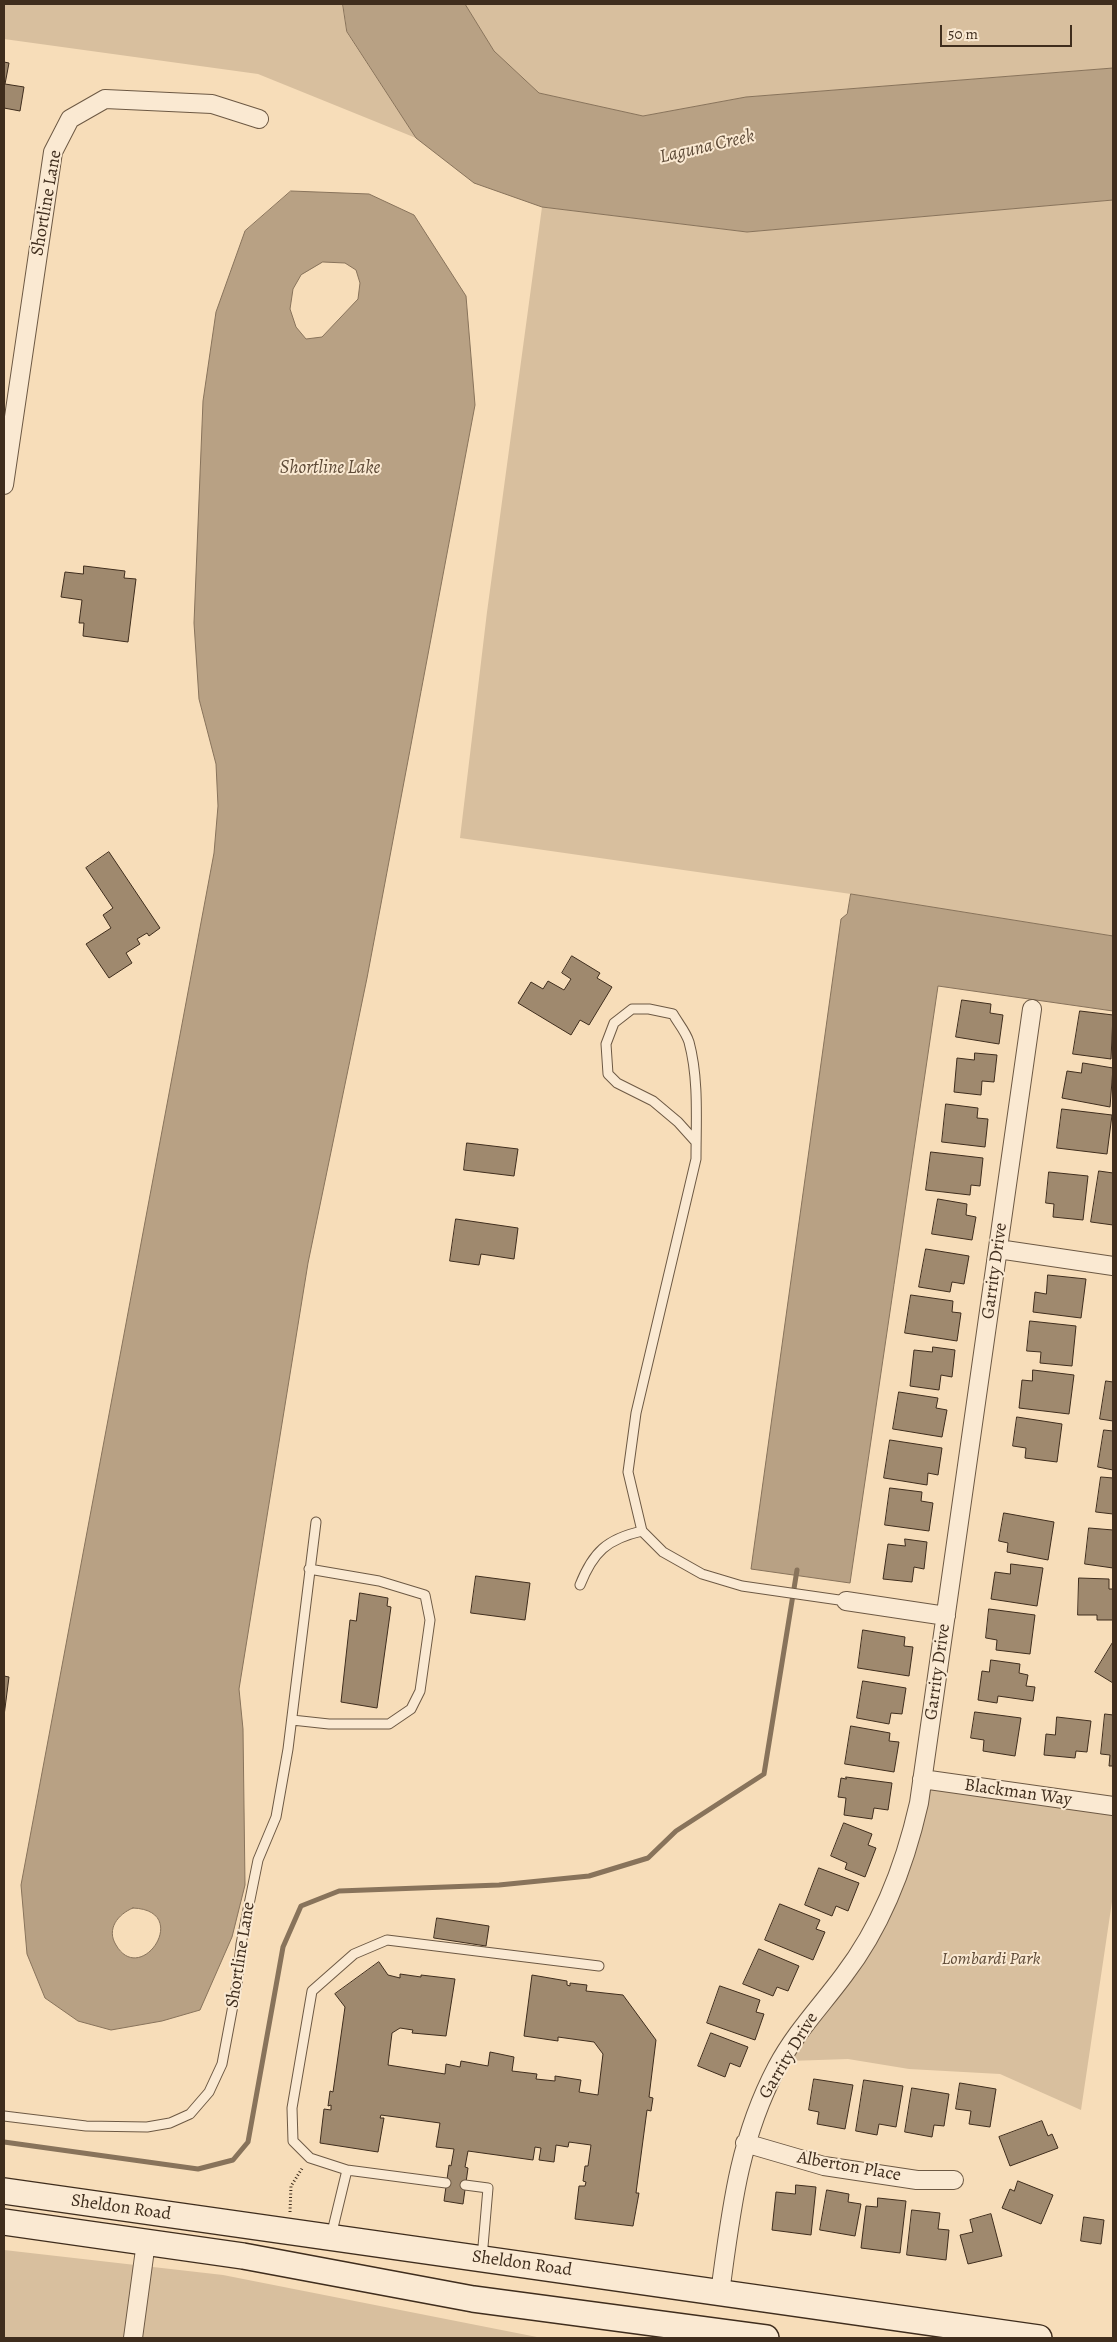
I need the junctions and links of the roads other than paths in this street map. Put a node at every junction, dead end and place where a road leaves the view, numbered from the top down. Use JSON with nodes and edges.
{"nodes":[{"id":1,"x":259,"y":119,"type":"dead end"},
{"id":2,"x":4,"y":485,"type":"edge"},
{"id":3,"x":1032,"y":1008,"type":"dead end"},
{"id":4,"x":696,"y":1142,"type":"junction"},
{"id":5,"x":998,"y":1250,"type":"junction"},
{"id":6,"x":1113,"y":1266,"type":"edge"},
{"id":7,"x":316,"y":1522,"type":"dead end"},
{"id":8,"x":642,"y":1531,"type":"junction"},
{"id":9,"x":309,"y":1569,"type":"junction"},
{"id":10,"x":580,"y":1585,"type":"dead end"},
{"id":11,"x":846,"y":1601,"type":"joint"},
{"id":12,"x":946,"y":1616,"type":"junction"},
{"id":13,"x":292,"y":1720,"type":"junction"},
{"id":14,"x":922,"y":1779,"type":"junction"},
{"id":15,"x":1113,"y":1806,"type":"edge"},
{"id":16,"x":599,"y":1966,"type":"dead end"},
{"id":17,"x":4,"y":2116,"type":"edge"},
{"id":18,"x":745,"y":2143,"type":"junction"},
{"id":19,"x":346,"y":2170,"type":"junction"},
{"id":20,"x":954,"y":2180,"type":"dead end"},
{"id":21,"x":446,"y":2183,"type":"dead end"},
{"id":22,"x":465,"y":2185,"type":"dead end"},
{"id":23,"x":4,"y":2191,"type":"edge"},
{"id":24,"x":4,"y":2222,"type":"edge"},
{"id":25,"x":331,"y":2237,"type":"junction"},
{"id":26,"x":146,"y":2242,"type":"junction"},
{"id":27,"x":482,"y":2258,"type":"junction"},
{"id":28,"x":720,"y":2293,"type":"junction"},
{"id":29,"x":713,"y":2335,"type":"edge"},
{"id":30,"x":133,"y":2338,"type":"edge"},
{"id":31,"x":766,"y":2338,"type":"edge"},
{"id":32,"x":1039,"y":2338,"type":"edge"}],
"edges":[{"from":1,"to":2,"type":"street","name":"Shortline Lane"},
{"from":3,"to":5,"type":"street","name":"Garrity Drive"},
{"from":4,"to":4,"type":"lane"},
{"from":4,"to":8,"type":"lane"},
{"from":5,"to":6,"type":"street"},
{"from":5,"to":12,"type":"street","name":"Garrity Drive"},
{"from":7,"to":9,"type":"lane","name":"Shortline Lane"},
{"from":8,"to":10,"type":"lane"},
{"from":8,"to":11,"type":"lane"},
{"from":9,"to":13,"type":"lane","name":"Shortline Lane"},
{"from":9,"to":13,"type":"lane"},
{"from":11,"to":12,"type":"street"},
{"from":12,"to":14,"type":"street","name":"Garrity Drive"},
{"from":13,"to":17,"type":"lane","name":"Shortline Lane"},
{"from":14,"to":15,"type":"street","name":"Blackman Way"},
{"from":14,"to":18,"type":"street","name":"Garrity Drive"},
{"from":16,"to":19,"type":"lane"},
{"from":18,"to":20,"type":"street","name":"Alberton Place"},
{"from":18,"to":28,"type":"street","name":"Garrity Drive"},
{"from":19,"to":21,"type":"lane"},
{"from":19,"to":25,"type":"lane"},
{"from":22,"to":27,"type":"lane"},
{"from":23,"to":25,"type":"main road","name":"Sheldon Road"},
{"from":24,"to":26,"type":"main road","name":"Sheldon Road"},
{"from":25,"to":27,"type":"main road","name":"Sheldon Road"},
{"from":26,"to":29,"type":"main road","name":"Sheldon Road"},
{"from":26,"to":30,"type":"street"},
{"from":27,"to":28,"type":"main road","name":"Sheldon Road"},
{"from":28,"to":29,"type":"main road"},
{"from":28,"to":32,"type":"main road","name":"Sheldon Road"},
{"from":29,"to":31,"type":"main road","name":"Sheldon Road"}]}
